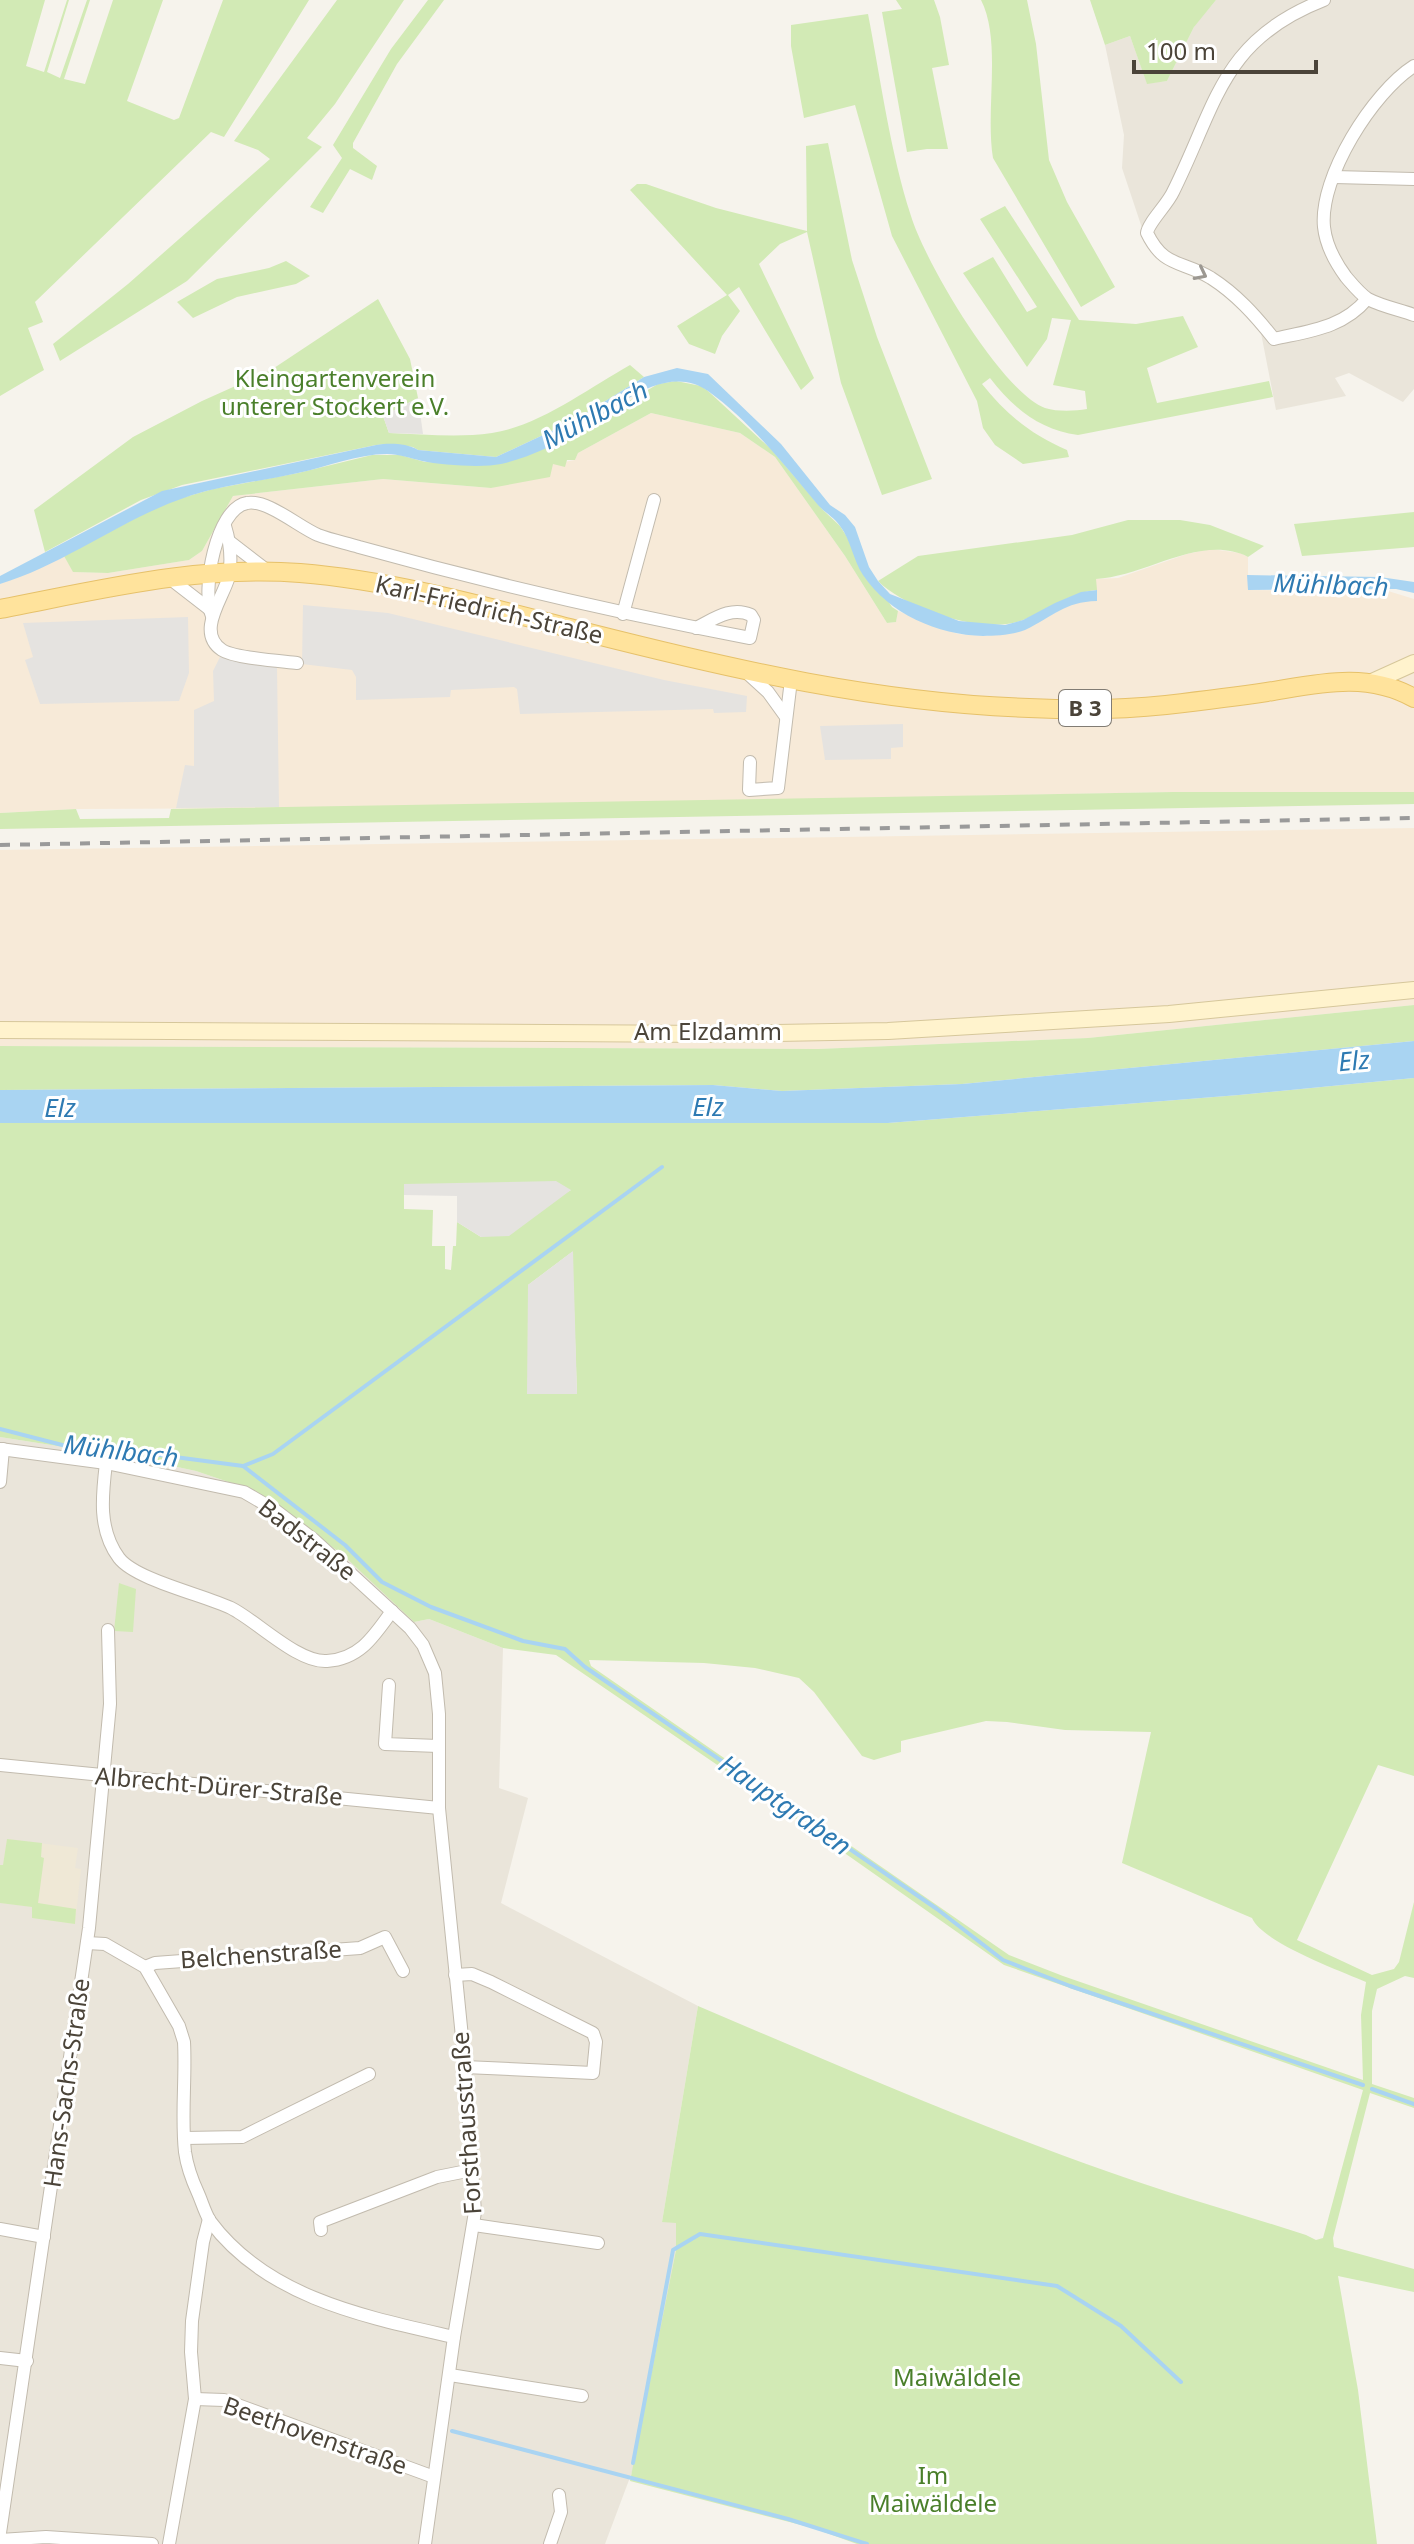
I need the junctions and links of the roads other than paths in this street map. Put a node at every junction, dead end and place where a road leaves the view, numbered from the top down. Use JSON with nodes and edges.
{"nodes":[{"id":1,"x":1324,"y":0,"type":"edge"},
{"id":2,"x":1414,"y":66,"type":"edge"},
{"id":3,"x":1334,"y":177,"type":"junction"},
{"id":4,"x":1414,"y":179,"type":"edge"},
{"id":5,"x":1367,"y":299,"type":"junction"},
{"id":6,"x":1414,"y":315,"type":"edge"},
{"id":7,"x":654,"y":500,"type":"dead end"},
{"id":8,"x":225,"y":526,"type":"junction"},
{"id":9,"x":230,"y":542,"type":"junction"},
{"id":10,"x":269,"y":572,"type":"junction"},
{"id":11,"x":229,"y":573,"type":"junction"},
{"id":12,"x":208,"y":574,"type":"junction"},
{"id":13,"x":168,"y":577,"type":"junction"},
{"id":14,"x":0,"y":609,"type":"edge"},
{"id":15,"x":210,"y":612,"type":"junction"},
{"id":16,"x":623,"y":614,"type":"junction"},
{"id":17,"x":696,"y":628,"type":"dead end"},
{"id":18,"x":297,"y":663,"type":"dead end"},
{"id":19,"x":1414,"y":663,"type":"edge"},
{"id":20,"x":745,"y":671,"type":"junction"},
{"id":21,"x":791,"y":680,"type":"junction"},
{"id":22,"x":1372,"y":682,"type":"junction"},
{"id":23,"x":1414,"y":698,"type":"edge"},
{"id":24,"x":786,"y":717,"type":"junction"},
{"id":25,"x":750,"y":762,"type":"dead end"},
{"id":26,"x":1414,"y":990,"type":"edge"},
{"id":27,"x":0,"y":1030,"type":"edge"},
{"id":28,"x":1,"y":1449,"type":"edge"},
{"id":29,"x":106,"y":1463,"type":"junction"},
{"id":30,"x":0,"y":1482,"type":"edge"},
{"id":31,"x":392,"y":1611,"type":"junction"},
{"id":32,"x":410,"y":1628,"type":"joint"},
{"id":33,"x":108,"y":1630,"type":"dead end"},
{"id":34,"x":389,"y":1685,"type":"dead end"},
{"id":35,"x":438,"y":1746,"type":"junction"},
{"id":36,"x":0,"y":1765,"type":"edge"},
{"id":37,"x":103,"y":1776,"type":"junction"},
{"id":38,"x":439,"y":1808,"type":"junction"},
{"id":39,"x":87,"y":1943,"type":"junction"},
{"id":40,"x":145,"y":1967,"type":"junction"},
{"id":41,"x":403,"y":1971,"type":"dead end"},
{"id":42,"x":455,"y":1975,"type":"junction"},
{"id":43,"x":465,"y":2067,"type":"junction"},
{"id":44,"x":369,"y":2074,"type":"dead end"},
{"id":45,"x":185,"y":2138,"type":"junction"},
{"id":46,"x":472,"y":2170,"type":"junction"},
{"id":47,"x":209,"y":2219,"type":"junction"},
{"id":48,"x":474,"y":2225,"type":"junction"},
{"id":49,"x":0,"y":2229,"type":"edge"},
{"id":50,"x":321,"y":2230,"type":"dead end"},
{"id":51,"x":44,"y":2237,"type":"junction"},
{"id":52,"x":598,"y":2243,"type":"dead end"},
{"id":53,"x":454,"y":2337,"type":"junction"},
{"id":54,"x":0,"y":2358,"type":"edge"},
{"id":55,"x":27,"y":2361,"type":"junction"},
{"id":56,"x":450,"y":2375,"type":"junction"},
{"id":57,"x":582,"y":2396,"type":"dead end"},
{"id":58,"x":195,"y":2399,"type":"junction"},
{"id":59,"x":434,"y":2477,"type":"junction"},
{"id":60,"x":559,"y":2495,"type":"dead end"},
{"id":61,"x":0,"y":2533,"type":"edge"},
{"id":62,"x":0,"y":2540,"type":"edge"},
{"id":63,"x":152,"y":2544,"type":"edge"},
{"id":64,"x":169,"y":2544,"type":"edge"},
{"id":65,"x":425,"y":2544,"type":"edge"},
{"id":66,"x":550,"y":2544,"type":"edge"}],
"edges":[{"from":1,"to":5,"type":"street","one_way":true},
{"from":2,"to":3,"type":"street"},
{"from":3,"to":4,"type":"street"},
{"from":3,"to":5,"type":"street"},
{"from":5,"to":6,"type":"street"},
{"from":7,"to":16,"type":"street"},
{"from":8,"to":9,"type":"street"},
{"from":8,"to":12,"type":"street"},
{"from":8,"to":16,"type":"street"},
{"from":9,"to":10,"type":"street"},
{"from":9,"to":11,"type":"street"},
{"from":10,"to":11,"type":"main road","name":"Karl-Friedrich-Straße","number":"B 3"},
{"from":10,"to":20,"type":"main road","name":"Karl-Friedrich-Straße","number":"B 3"},
{"from":11,"to":12,"type":"main road","name":"Karl-Friedrich-Straße","number":"B 3"},
{"from":11,"to":15,"type":"street"},
{"from":12,"to":13,"type":"main road","name":"Karl-Friedrich-Straße","number":"B 3"},
{"from":12,"to":15,"type":"street"},
{"from":13,"to":14,"type":"main road","name":"Karl-Friedrich-Straße","number":"B 3"},
{"from":13,"to":15,"type":"street"},
{"from":15,"to":18,"type":"street"},
{"from":16,"to":17,"type":"street"},
{"from":19,"to":22,"type":"street"},
{"from":20,"to":21,"type":"main road","name":"Karl-Friedrich-Straße","number":"B 3"},
{"from":20,"to":24,"type":"street"},
{"from":21,"to":22,"type":"main road","name":"Karl-Friedrich-Straße","number":"B 3"},
{"from":21,"to":24,"type":"street"},
{"from":22,"to":23,"type":"main road","name":"Karl-Friedrich-Straße","number":"B 3"},
{"from":24,"to":25,"type":"street"},
{"from":26,"to":27,"type":"street","name":"Am Elzdamm"},
{"from":28,"to":29,"type":"street","name":"Badstraße"},
{"from":28,"to":30,"type":"street"},
{"from":29,"to":31,"type":"street","name":"Badstraße"},
{"from":29,"to":31,"type":"street"},
{"from":31,"to":32,"type":"street","name":"Badstraße"},
{"from":32,"to":35,"type":"street","name":"Forsthausstraße"},
{"from":33,"to":37,"type":"street","name":"Hans-Sachs-Straße"},
{"from":34,"to":35,"type":"street"},
{"from":35,"to":38,"type":"street","name":"Forsthausstraße"},
{"from":36,"to":37,"type":"street","name":"Albrecht-Dürer-Straße"},
{"from":37,"to":38,"type":"street","name":"Albrecht-Dürer-Straße"},
{"from":37,"to":39,"type":"street","name":"Hans-Sachs-Straße"},
{"from":38,"to":42,"type":"street","name":"Forsthausstraße"},
{"from":39,"to":40,"type":"street"},
{"from":39,"to":51,"type":"street","name":"Hans-Sachs-Straße"},
{"from":40,"to":41,"type":"street","name":"Belchenstraße"},
{"from":40,"to":45,"type":"street"},
{"from":42,"to":43,"type":"street","name":"Forsthausstraße"},
{"from":42,"to":43,"type":"street"},
{"from":43,"to":46,"type":"street","name":"Forsthausstraße"},
{"from":44,"to":45,"type":"street"},
{"from":45,"to":47,"type":"street"},
{"from":46,"to":48,"type":"street","name":"Forsthausstraße"},
{"from":46,"to":50,"type":"street"},
{"from":47,"to":53,"type":"street"},
{"from":47,"to":58,"type":"street"},
{"from":48,"to":52,"type":"street"},
{"from":48,"to":53,"type":"street","name":"Forsthausstraße"},
{"from":49,"to":51,"type":"street"},
{"from":51,"to":55,"type":"street","name":"Hans-Sachs-Straße"},
{"from":53,"to":56,"type":"street","name":"Forsthausstraße"},
{"from":54,"to":55,"type":"street"},
{"from":55,"to":61,"type":"street","name":"Hans-Sachs-Straße"},
{"from":56,"to":57,"type":"street"},
{"from":56,"to":59,"type":"street","name":"Forsthausstraße"},
{"from":58,"to":59,"type":"street","name":"Beethovenstraße"},
{"from":58,"to":64,"type":"street"},
{"from":59,"to":65,"type":"street","name":"Forsthausstraße"},
{"from":60,"to":66,"type":"street"},
{"from":62,"to":63,"type":"street"}]}
